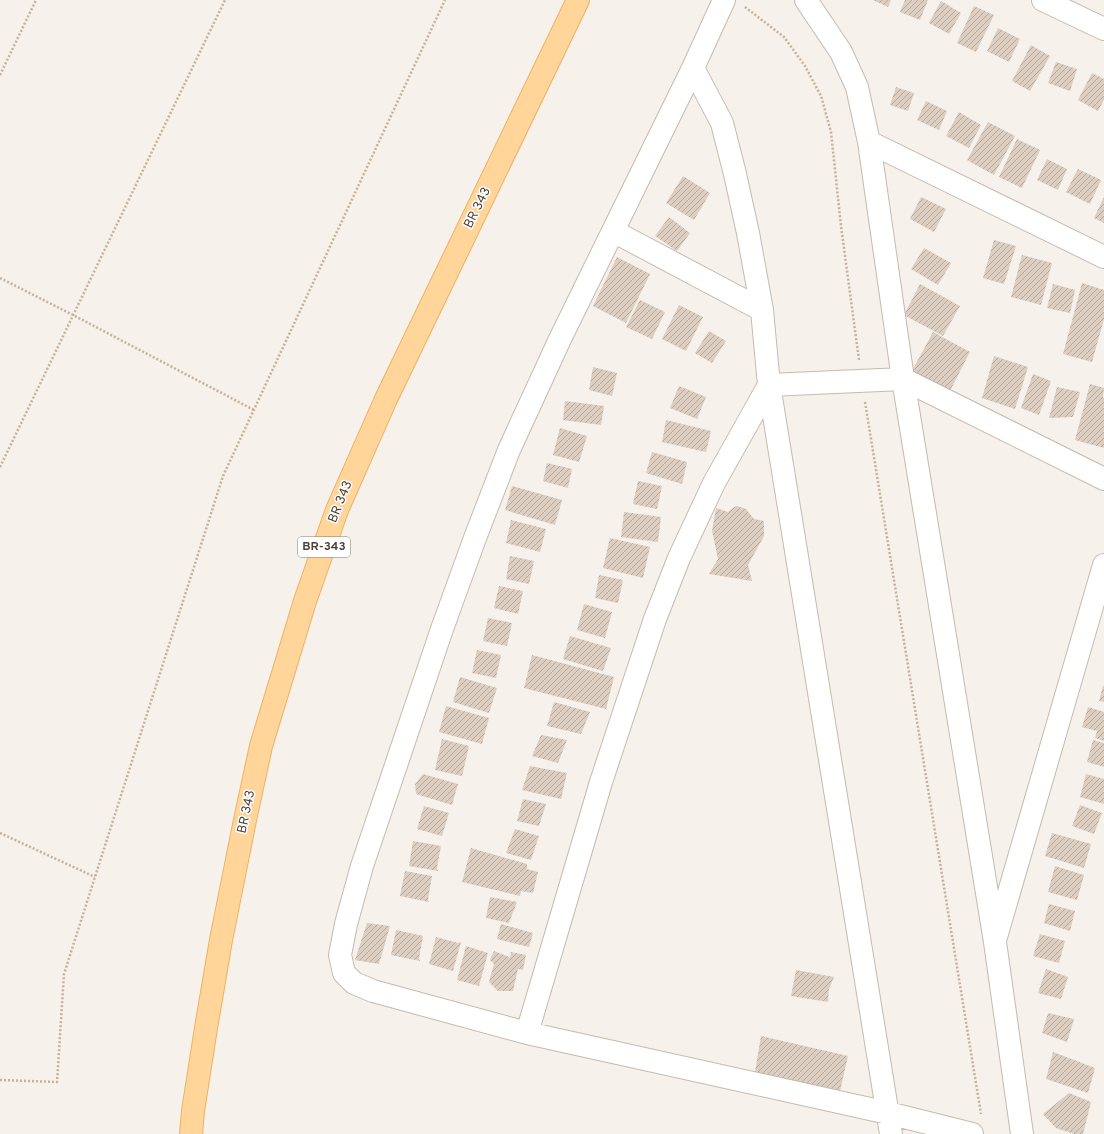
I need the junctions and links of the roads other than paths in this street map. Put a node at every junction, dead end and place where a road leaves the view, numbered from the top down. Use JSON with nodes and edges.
{"nodes":[{"id":1,"x":578,"y":0,"type":"edge"},
{"id":2,"x":806,"y":0,"type":"edge"},
{"id":3,"x":1043,"y":0,"type":"edge"},
{"id":4,"x":733,"y":2,"type":"edge"},
{"id":5,"x":1104,"y":29,"type":"edge"},
{"id":6,"x":693,"y":68,"type":"junction"},
{"id":7,"x":869,"y":142,"type":"junction"},
{"id":8,"x":613,"y":231,"type":"junction"},
{"id":9,"x":1104,"y":257,"type":"edge"},
{"id":10,"x":762,"y":310,"type":"junction"},
{"id":11,"x":903,"y":379,"type":"junction"},
{"id":12,"x":769,"y":385,"type":"junction"},
{"id":13,"x":1104,"y":479,"type":"edge"},
{"id":14,"x":1104,"y":565,"type":"edge"},
{"id":15,"x":995,"y":942,"type":"junction"},
{"id":16,"x":527,"y":1033,"type":"junction"},
{"id":17,"x":890,"y":1124,"type":"edge"},
{"id":18,"x":977,"y":1126,"type":"edge"},
{"id":19,"x":190,"y":1134,"type":"edge"},
{"id":20,"x":1022,"y":1134,"type":"edge"}],
"edges":[{"from":1,"to":19,"type":"main road","name":"BR 343","number":"BR-343"},
{"from":2,"to":7,"type":"street"},
{"from":3,"to":5,"type":"street"},
{"from":4,"to":6,"type":"street"},
{"from":6,"to":8,"type":"street"},
{"from":6,"to":10,"type":"street"},
{"from":7,"to":9,"type":"street"},
{"from":7,"to":11,"type":"street"},
{"from":8,"to":10,"type":"street"},
{"from":8,"to":16,"type":"street"},
{"from":10,"to":12,"type":"street"},
{"from":11,"to":12,"type":"street"},
{"from":11,"to":13,"type":"street"},
{"from":11,"to":15,"type":"street"},
{"from":12,"to":16,"type":"street"},
{"from":12,"to":17,"type":"street"},
{"from":14,"to":15,"type":"street"},
{"from":15,"to":20,"type":"street"},
{"from":16,"to":17,"type":"street"},
{"from":17,"to":18,"type":"street"}]}
